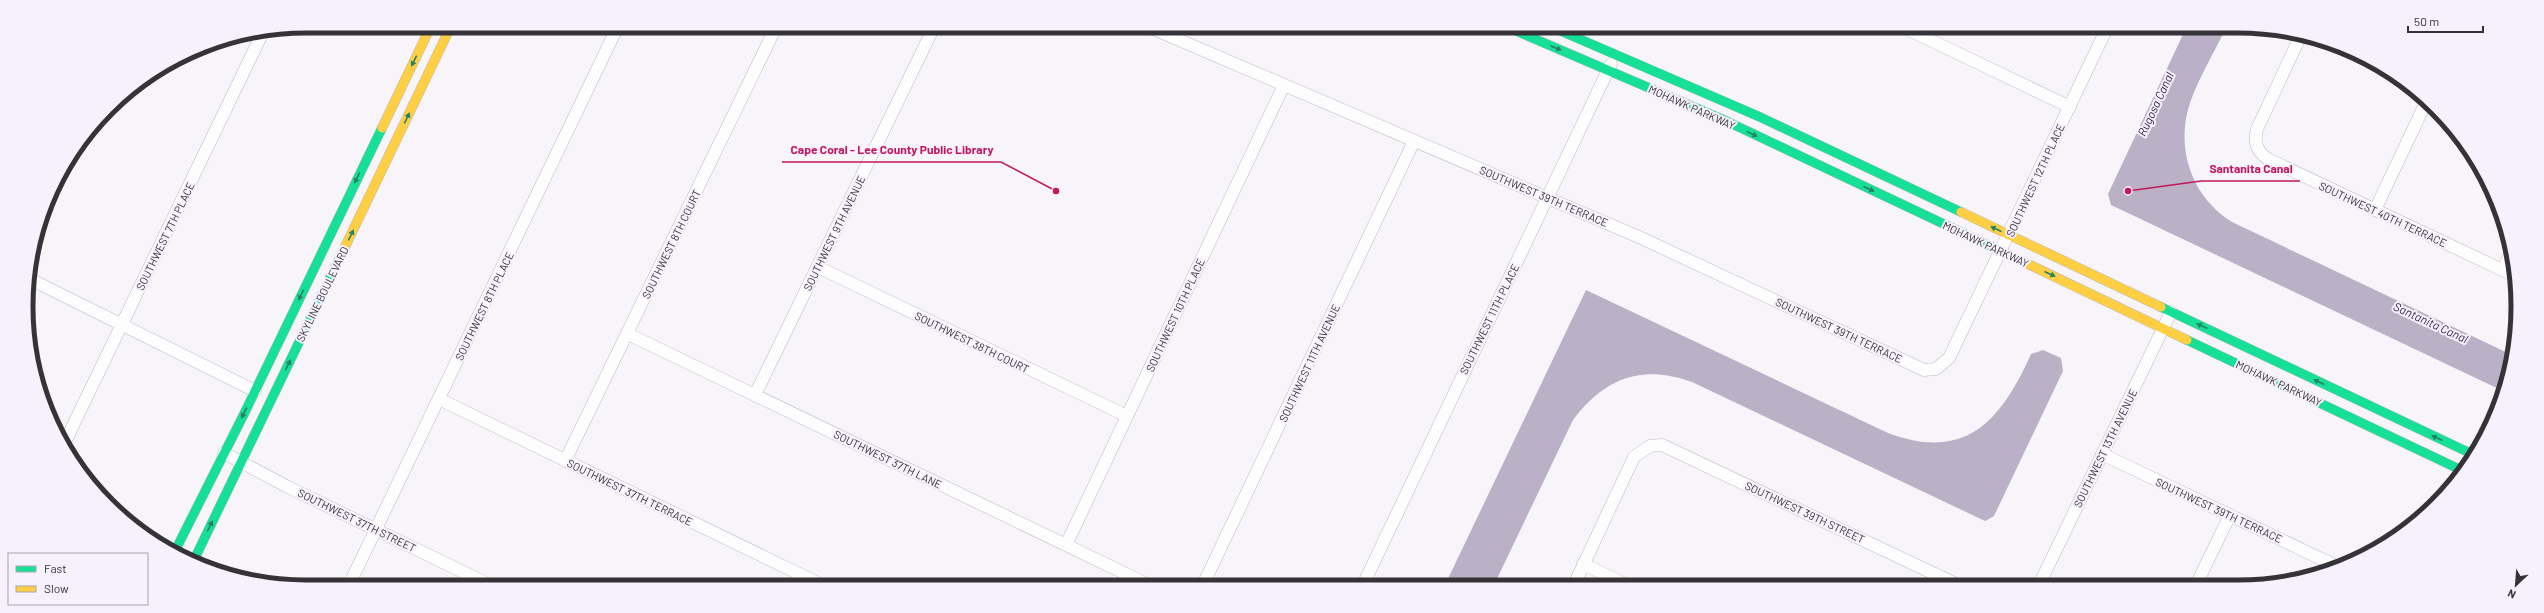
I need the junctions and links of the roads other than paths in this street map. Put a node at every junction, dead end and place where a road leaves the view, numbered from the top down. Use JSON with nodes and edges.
{"nodes":[{"id":1,"x":428,"y":33,"type":"edge"},
{"id":2,"x":448,"y":33,"type":"edge"},
{"id":3,"x":615,"y":33,"type":"edge"},
{"id":4,"x":773,"y":33,"type":"edge"},
{"id":5,"x":931,"y":33,"type":"edge"},
{"id":6,"x":1163,"y":33,"type":"edge"},
{"id":7,"x":1519,"y":33,"type":"edge"},
{"id":8,"x":1566,"y":33,"type":"edge"},
{"id":9,"x":1915,"y":33,"type":"edge"},
{"id":10,"x":2105,"y":33,"type":"edge"},
{"id":11,"x":261,"y":37,"type":"edge"},
{"id":12,"x":2299,"y":40,"type":"edge"},
{"id":13,"x":1616,"y":54,"type":"junction"},
{"id":14,"x":1608,"y":70,"type":"junction"},
{"id":15,"x":1284,"y":85,"type":"junction"},
{"id":16,"x":2424,"y":106,"type":"edge"},
{"id":17,"x":2070,"y":107,"type":"junction"},
{"id":18,"x":1414,"y":141,"type":"junction"},
{"id":19,"x":1547,"y":197,"type":"junction"},
{"id":20,"x":2375,"y":210,"type":"junction"},
{"id":21,"x":2009,"y":235,"type":"junction"},
{"id":22,"x":2001,"y":252,"type":"junction"},
{"id":23,"x":2507,"y":260,"type":"edge"},
{"id":24,"x":818,"y":267,"type":"junction"},
{"id":25,"x":2503,"y":270,"type":"junction"},
{"id":26,"x":2509,"y":273,"type":"edge"},
{"id":27,"x":34,"y":281,"type":"edge"},
{"id":28,"x":2171,"y":312,"type":"junction"},
{"id":29,"x":122,"y":325,"type":"junction"},
{"id":30,"x":2163,"y":328,"type":"junction"},
{"id":31,"x":628,"y":334,"type":"junction"},
{"id":32,"x":1936,"y":369,"type":"joint"},
{"id":33,"x":255,"y":390,"type":"junction"},
{"id":34,"x":755,"y":395,"type":"junction"},
{"id":35,"x":439,"y":399,"type":"junction"},
{"id":36,"x":1127,"y":416,"type":"junction"},
{"id":37,"x":67,"y":438,"type":"edge"},
{"id":38,"x":2468,"y":452,"type":"edge"},
{"id":39,"x":224,"y":453,"type":"junction"},
{"id":40,"x":2102,"y":454,"type":"junction"},
{"id":41,"x":565,"y":461,"type":"junction"},
{"id":42,"x":241,"y":462,"type":"junction"},
{"id":43,"x":2457,"y":468,"type":"edge"},
{"id":44,"x":2230,"y":515,"type":"junction"},
{"id":45,"x":376,"y":529,"type":"junction"},
{"id":46,"x":1066,"y":545,"type":"junction"},
{"id":47,"x":177,"y":547,"type":"edge"},
{"id":48,"x":196,"y":556,"type":"edge"},
{"id":49,"x":2330,"y":563,"type":"edge"},
{"id":50,"x":1584,"y":564,"type":"junction"},
{"id":51,"x":351,"y":580,"type":"edge"},
{"id":52,"x":480,"y":580,"type":"edge"},
{"id":53,"x":812,"y":580,"type":"edge"},
{"id":54,"x":1139,"y":580,"type":"edge"},
{"id":55,"x":1206,"y":580,"type":"edge"},
{"id":56,"x":1365,"y":580,"type":"edge"},
{"id":57,"x":1576,"y":580,"type":"edge"},
{"id":58,"x":1617,"y":580,"type":"edge"},
{"id":59,"x":1948,"y":580,"type":"edge"},
{"id":60,"x":2042,"y":580,"type":"edge"},
{"id":61,"x":2198,"y":580,"type":"edge"}],
"edges":[{"from":1,"to":33,"type":"street","name":"SKYLINE BOULEVARD","one_way":true},
{"from":42,"to":2,"type":"street","name":"SKYLINE BOULEVARD","one_way":true},
{"from":3,"to":35,"type":"street","name":"SOUTHWEST 8TH PLACE"},
{"from":4,"to":31,"type":"street","name":"SOUTHWEST 8TH COURT"},
{"from":5,"to":24,"type":"street","name":"SOUTHWEST 9TH AVENUE"},
{"from":6,"to":15,"type":"street","name":"SOUTHWEST 39TH TERRACE"},
{"from":7,"to":14,"type":"street","name":"MOHAWK PARKWAY","one_way":true},
{"from":8,"to":13,"type":"street","name":"MOHAWK PARKWAY"},
{"from":9,"to":17,"type":"street"},
{"from":10,"to":17,"type":"street","name":"SOUTHWEST 12TH PLACE"},
{"from":11,"to":29,"type":"street","name":"SOUTHWEST 7TH PLACE"},
{"from":12,"to":20,"type":"street","name":"SOUTHWEST 40TH TERRACE"},
{"from":13,"to":14,"type":"street","name":"SOUTHWEST 11TH PLACE"},
{"from":21,"to":13,"type":"street","name":"MOHAWK PARKWAY","one_way":true},
{"from":14,"to":19,"type":"street","name":"SOUTHWEST 11TH PLACE"},
{"from":14,"to":22,"type":"street","name":"MOHAWK PARKWAY","one_way":true},
{"from":15,"to":18,"type":"street","name":"SOUTHWEST 39TH TERRACE"},
{"from":15,"to":36,"type":"street","name":"SOUTHWEST 10TH PLACE"},
{"from":16,"to":20,"type":"street"},
{"from":17,"to":21,"type":"street","name":"SOUTHWEST 12TH PLACE"},
{"from":18,"to":19,"type":"street","name":"SOUTHWEST 39TH TERRACE"},
{"from":18,"to":55,"type":"street","name":"SOUTHWEST 11TH AVENUE"},
{"from":19,"to":32,"type":"street","name":"SOUTHWEST 39TH TERRACE"},
{"from":19,"to":56,"type":"street","name":"SOUTHWEST 11TH PLACE"},
{"from":20,"to":25,"type":"street","name":"SOUTHWEST 40TH TERRACE"},
{"from":21,"to":22,"type":"street","name":"SOUTHWEST 12TH PLACE"},
{"from":21,"to":28,"type":"street","name":"MOHAWK PARKWAY"},
{"from":22,"to":30,"type":"street","name":"MOHAWK PARKWAY","one_way":true},
{"from":22,"to":32,"type":"street","name":"SOUTHWEST 12TH PLACE"},
{"from":23,"to":25,"type":"street"},
{"from":24,"to":34,"type":"street","name":"SOUTHWEST 9TH AVENUE"},
{"from":24,"to":36,"type":"street","name":"SOUTHWEST 38TH COURT"},
{"from":25,"to":26,"type":"street","name":"SOUTHWEST 40TH TERRACE"},
{"from":27,"to":29,"type":"street"},
{"from":28,"to":30,"type":"street","name":"SOUTHWEST 13TH AVENUE"},
{"from":38,"to":28,"type":"street","name":"MOHAWK PARKWAY","one_way":true},
{"from":29,"to":33,"type":"street"},
{"from":29,"to":37,"type":"street","name":"SOUTHWEST 7TH PLACE"},
{"from":30,"to":40,"type":"street","name":"SOUTHWEST 13TH AVENUE"},
{"from":30,"to":43,"type":"street","name":"MOHAWK PARKWAY"},
{"from":31,"to":34,"type":"street","name":"SOUTHWEST 37TH LANE"},
{"from":31,"to":41,"type":"street","name":"SOUTHWEST 8TH COURT"},
{"from":33,"to":39,"type":"street","name":"SKYLINE BOULEVARD","one_way":true},
{"from":34,"to":46,"type":"street","name":"SOUTHWEST 37TH LANE"},
{"from":35,"to":41,"type":"street","name":"SOUTHWEST 37TH TERRACE"},
{"from":35,"to":45,"type":"street","name":"SOUTHWEST 8TH PLACE"},
{"from":36,"to":46,"type":"street","name":"SOUTHWEST 10TH PLACE"},
{"from":39,"to":42,"type":"street","name":"SOUTHWEST 37TH STREET"},
{"from":39,"to":47,"type":"street","name":"SKYLINE BOULEVARD"},
{"from":40,"to":44,"type":"street","name":"SOUTHWEST 39TH TERRACE"},
{"from":40,"to":60,"type":"street","name":"SOUTHWEST 13TH AVENUE"},
{"from":41,"to":53,"type":"street","name":"SOUTHWEST 37TH TERRACE"},
{"from":42,"to":45,"type":"street","name":"SOUTHWEST 37TH STREET"},
{"from":48,"to":42,"type":"street","name":"SKYLINE BOULEVARD","one_way":true},
{"from":44,"to":49,"type":"street","name":"SOUTHWEST 39TH TERRACE"},
{"from":44,"to":61,"type":"street"},
{"from":45,"to":51,"type":"street","name":"SOUTHWEST 8TH PLACE"},
{"from":45,"to":52,"type":"street","name":"SOUTHWEST 37TH STREET"},
{"from":46,"to":54,"type":"street","name":"SOUTHWEST 37TH LANE"},
{"from":50,"to":57,"type":"street"},
{"from":50,"to":58,"type":"street"},
{"from":50,"to":59,"type":"street","name":"SOUTHWEST 39TH STREET"}]}
